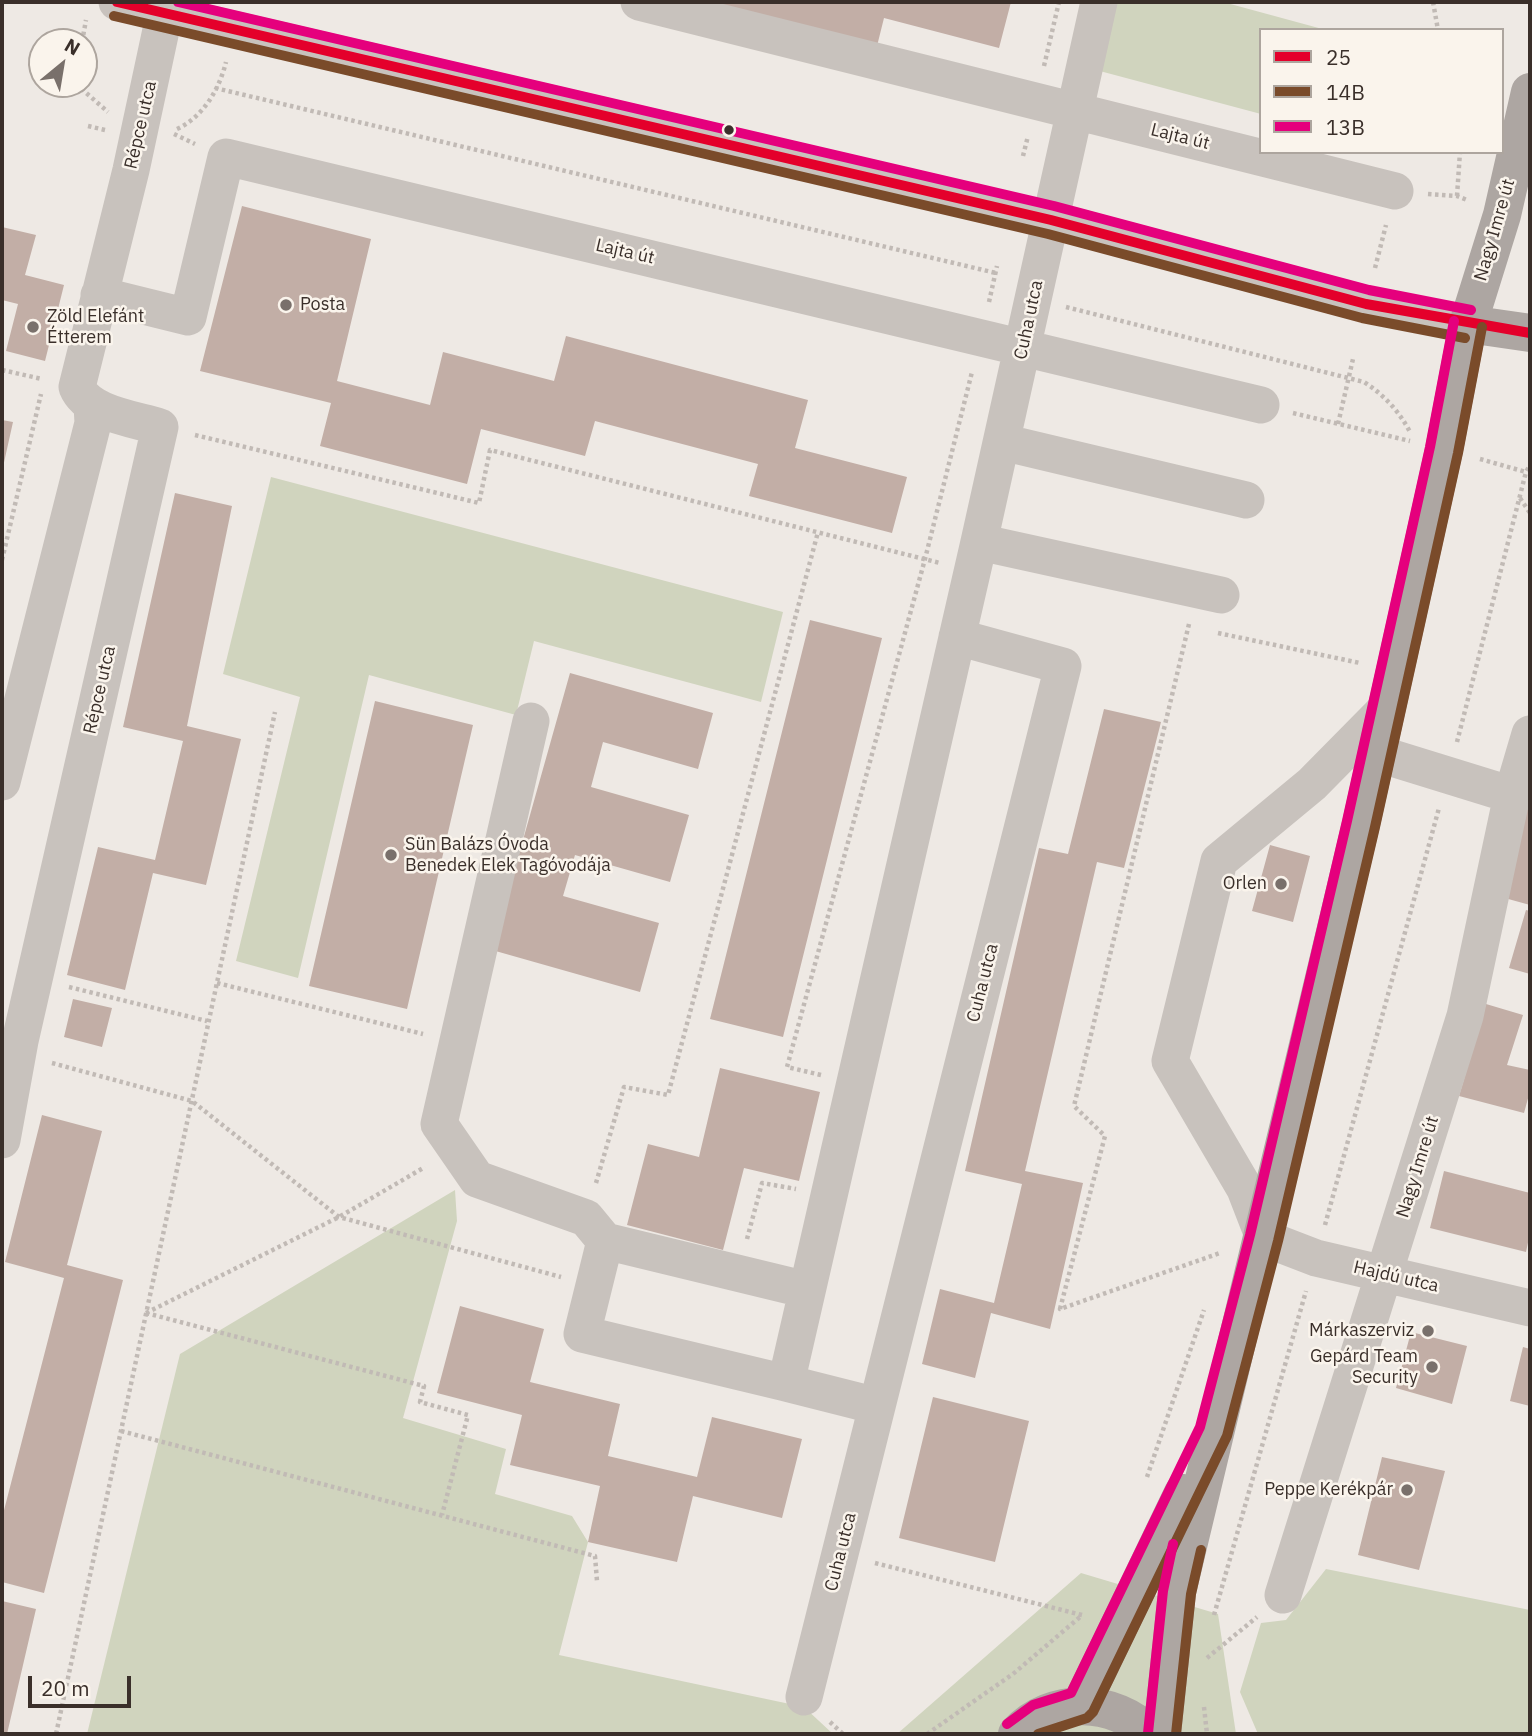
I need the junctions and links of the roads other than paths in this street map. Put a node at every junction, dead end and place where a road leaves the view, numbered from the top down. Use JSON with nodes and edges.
{"nodes":[{"id":1,"x":117,"y":2,"type":"edge"},
{"id":2,"x":639,"y":2,"type":"edge"},
{"id":3,"x":1099,"y":2,"type":"edge"},
{"id":4,"x":166,"y":7,"type":"edge"},
{"id":5,"x":1530,"y":92,"type":"edge"},
{"id":6,"x":1075,"y":111,"type":"junction"},
{"id":7,"x":1395,"y":191,"type":"road end"},
{"id":8,"x":1051,"y":220,"type":"junction"},
{"id":9,"x":99,"y":295,"type":"junction"},
{"id":10,"x":1468,"y":324,"type":"junction"},
{"id":11,"x":1530,"y":333,"type":"edge"},
{"id":12,"x":1023,"y":347,"type":"junction"},
{"id":13,"x":92,"y":405,"type":"junction"},
{"id":14,"x":1261,"y":405,"type":"road end"},
{"id":15,"x":1002,"y":442,"type":"junction"},
{"id":16,"x":1246,"y":500,"type":"dead end"},
{"id":17,"x":976,"y":556,"type":"junction"},
{"id":18,"x":1208,"y":592,"type":"road end"},
{"id":19,"x":957,"y":637,"type":"junction"},
{"id":20,"x":1385,"y":710,"type":"junction"},
{"id":21,"x":531,"y":722,"type":"dead end"},
{"id":22,"x":1530,"y":734,"type":"edge"},
{"id":23,"x":1376,"y":754,"type":"junction"},
{"id":24,"x":2,"y":782,"type":"edge"},
{"id":25,"x":1512,"y":795,"type":"junction"},
{"id":26,"x":15,"y":1032,"type":"edge"},
{"id":27,"x":2,"y":1140,"type":"edge"},
{"id":28,"x":596,"y":1230,"type":"junction"},
{"id":29,"x":1264,"y":1238,"type":"junction"},
{"id":30,"x":1384,"y":1275,"type":"junction"},
{"id":31,"x":807,"y":1290,"type":"junction"},
{"id":32,"x":1530,"y":1308,"type":"edge"},
{"id":33,"x":786,"y":1383,"type":"junction"},
{"id":34,"x":877,"y":1406,"type":"junction"},
{"id":35,"x":1213,"y":1432,"type":"junction"},
{"id":36,"x":1283,"y":1595,"type":"road end"},
{"id":37,"x":804,"y":1697,"type":"dead end"},
{"id":38,"x":1081,"y":1705,"type":"junction"},
{"id":39,"x":1017,"y":1734,"type":"edge"},
{"id":40,"x":1149,"y":1734,"type":"edge"},
{"id":41,"x":1162,"y":1734,"type":"edge"}],
"edges":[{"from":1,"to":4,"type":"street"},
{"from":2,"to":6,"type":"street","name":"Lajta út"},
{"from":3,"to":6,"type":"street","name":"Cuha utca"},
{"from":4,"to":8,"type":"street"},
{"from":4,"to":9,"type":"street","name":"Répce utca"},
{"from":5,"to":10,"type":"main road","name":"Nagy Imre út"},
{"from":6,"to":7,"type":"street","name":"Lajta út"},
{"from":6,"to":8,"type":"street","name":"Cuha utca"},
{"from":8,"to":10,"type":"street"},
{"from":8,"to":12,"type":"street","name":"Cuha utca"},
{"from":9,"to":12,"type":"street","name":"Lajta út"},
{"from":9,"to":13,"type":"street","name":"Répce utca"},
{"from":10,"to":11,"type":"main road"},
{"from":10,"to":20,"type":"main road","name":"Nagy Imre út"},
{"from":12,"to":14,"type":"street","name":"Lajta út"},
{"from":12,"to":15,"type":"street","name":"Cuha utca"},
{"from":13,"to":24,"type":"street","name":"Répce utca"},
{"from":13,"to":26,"type":"street","name":"Répce utca"},
{"from":15,"to":16,"type":"street"},
{"from":15,"to":17,"type":"street","name":"Cuha utca"},
{"from":17,"to":18,"type":"street"},
{"from":17,"to":19,"type":"street","name":"Cuha utca"},
{"from":19,"to":31,"type":"street","name":"Cuha utca"},
{"from":19,"to":34,"type":"street","name":"Cuha utca"},
{"from":20,"to":23,"type":"main road","name":"Nagy Imre út"},
{"from":20,"to":29,"type":"street"},
{"from":21,"to":28,"type":"street"},
{"from":22,"to":25,"type":"street","name":"Nagy Imre út"},
{"from":23,"to":25,"type":"street"},
{"from":23,"to":29,"type":"main road","name":"Nagy Imre út"},
{"from":25,"to":30,"type":"street","name":"Nagy Imre út"},
{"from":26,"to":27,"type":"street","name":"Répce utca"},
{"from":28,"to":31,"type":"street"},
{"from":28,"to":33,"type":"street"},
{"from":29,"to":30,"type":"street","name":"Hajdú utca"},
{"from":29,"to":35,"type":"main road","name":"Nagy Imre út"},
{"from":30,"to":32,"type":"street","name":"Hajdú utca"},
{"from":30,"to":36,"type":"street","name":"Nagy Imre út"},
{"from":31,"to":33,"type":"street","name":"Cuha utca"},
{"from":33,"to":34,"type":"street"},
{"from":34,"to":37,"type":"street","name":"Cuha utca"},
{"from":35,"to":38,"type":"main road","name":"Nagy Imre út"},
{"from":35,"to":41,"type":"main road","name":"Nagy Imre út"},
{"from":38,"to":39,"type":"main road"},
{"from":38,"to":40,"type":"main road"}]}
